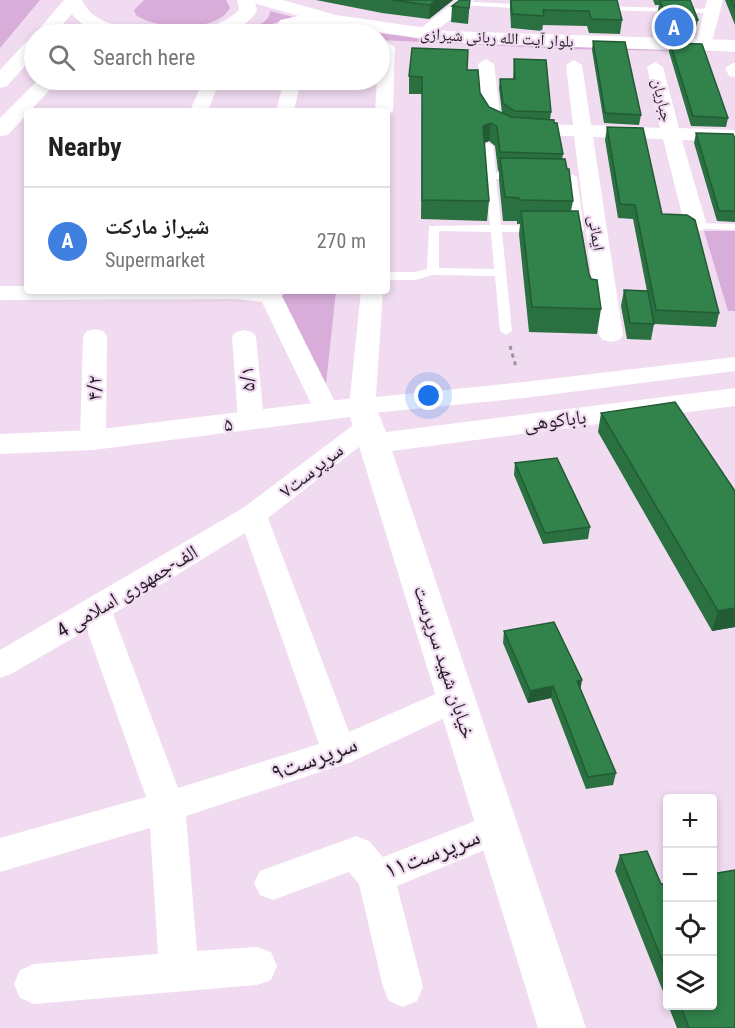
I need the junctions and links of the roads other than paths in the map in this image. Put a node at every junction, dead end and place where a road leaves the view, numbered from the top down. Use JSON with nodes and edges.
{"nodes":[{"id":1,"x":246,"y":0,"type":"edge"},
{"id":2,"x":265,"y":0,"type":"edge"},
{"id":3,"x":277,"y":0,"type":"edge"},
{"id":4,"x":73,"y":1,"type":"edge"},
{"id":5,"x":462,"y":1,"type":"edge"},
{"id":6,"x":714,"y":4,"type":"edge"},
{"id":7,"x":533,"y":5,"type":"edge"},
{"id":8,"x":591,"y":8,"type":"edge"},
{"id":9,"x":335,"y":20,"type":"junction"},
{"id":10,"x":53,"y":24,"type":"edge"},
{"id":11,"x":94,"y":24,"type":"edge"},
{"id":12,"x":232,"y":24,"type":"edge"},
{"id":13,"x":291,"y":24,"type":"edge"},
{"id":14,"x":360,"y":24,"type":"edge"},
{"id":15,"x":390,"y":29,"type":"edge"},
{"id":16,"x":423,"y":34,"type":"junction"},
{"id":17,"x":703,"y":45,"type":"junction"},
{"id":18,"x":390,"y":46,"type":"edge"},
{"id":19,"x":735,"y":46,"type":"edge"},
{"id":20,"x":24,"y":57,"type":"edge"},
{"id":21,"x":486,"y":64,"type":"dead end"},
{"id":22,"x":574,"y":65,"type":"dead end"},
{"id":23,"x":734,"y":66,"type":"edge"},
{"id":24,"x":655,"y":67,"type":"dead end"},
{"id":25,"x":0,"y":81,"type":"edge"},
{"id":26,"x":39,"y":90,"type":"edge"},
{"id":27,"x":208,"y":90,"type":"edge"},
{"id":28,"x":290,"y":90,"type":"edge"},
{"id":29,"x":384,"y":90,"type":"edge"},
{"id":30,"x":200,"y":108,"type":"edge"},
{"id":31,"x":286,"y":108,"type":"edge"},
{"id":32,"x":384,"y":108,"type":"edge"},
{"id":33,"x":0,"y":130,"type":"edge"},
{"id":34,"x":582,"y":131,"type":"junction"},
{"id":35,"x":671,"y":134,"type":"junction"},
{"id":36,"x":735,"y":136,"type":"edge"},
{"id":37,"x":488,"y":146,"type":"edge"},
{"id":38,"x":493,"y":176,"type":"junction"},
{"id":39,"x":696,"y":226,"type":"joint"},
{"id":40,"x":494,"y":227,"type":"junction"},
{"id":41,"x":735,"y":227,"type":"edge"},
{"id":42,"x":433,"y":271,"type":"junction"},
{"id":43,"x":500,"y":273,"type":"junction"},
{"id":44,"x":390,"y":276,"type":"edge"},
{"id":45,"x":0,"y":293,"type":"edge"},
{"id":46,"x":24,"y":293,"type":"edge"},
{"id":47,"x":274,"y":294,"type":"edge"},
{"id":48,"x":372,"y":294,"type":"edge"},
{"id":49,"x":506,"y":330,"type":"road end"},
{"id":50,"x":611,"y":335,"type":"dead end"},
{"id":51,"x":95,"y":336,"type":"dead end"},
{"id":52,"x":244,"y":337,"type":"dead end"},
{"id":53,"x":735,"y":364,"type":"edge"},
{"id":54,"x":735,"y":397,"type":"edge"},
{"id":55,"x":251,"y":421,"type":"junction"},
{"id":56,"x":358,"y":422,"type":"junction"},
{"id":57,"x":93,"y":440,"type":"junction"},
{"id":58,"x":0,"y":444,"type":"edge"},
{"id":59,"x":253,"y":515,"type":"junction"},
{"id":60,"x":96,"y":610,"type":"junction"},
{"id":61,"x":0,"y":665,"type":"edge"},
{"id":62,"x":456,"y":698,"type":"junction"},
{"id":63,"x":339,"y":752,"type":"junction"},
{"id":64,"x":167,"y":807,"type":"junction"},
{"id":65,"x":498,"y":828,"type":"junction"},
{"id":66,"x":0,"y":855,"type":"edge"},
{"id":67,"x":376,"y":877,"type":"junction"},
{"id":68,"x":273,"y":883,"type":"dead end"},
{"id":69,"x":257,"y":966,"type":"dead end"},
{"id":70,"x":179,"y":972,"type":"junction"},
{"id":71,"x":34,"y":984,"type":"dead end"},
{"id":72,"x":403,"y":987,"type":"dead end"},
{"id":73,"x":562,"y":1028,"type":"edge"}],
"edges":[{"from":1,"to":12,"type":"main road"},
{"from":2,"to":3,"type":"lane"},
{"from":2,"to":9,"type":"main road","name":"بلوار آیت الله ربانی شیرازی"},
{"from":4,"to":10,"type":"main road"},
{"from":4,"to":11,"type":"main road"},
{"from":5,"to":7,"type":"lane"},
{"from":5,"to":16,"type":"street"},
{"from":6,"to":8,"type":"lane"},
{"from":6,"to":17,"type":"street"},
{"from":9,"to":13,"type":"main road"},
{"from":9,"to":14,"type":"main road","name":"بلوار آیت الله ربانی شیرازی"},
{"from":15,"to":16,"type":"main road","name":"بلوار آیت الله ربانی شیرازی"},
{"from":16,"to":17,"type":"main road","name":"بلوار آیت الله ربانی شیرازی"},
{"from":17,"to":19,"type":"main road","name":"بلوار آیت الله ربانی شیرازی"},
{"from":18,"to":23,"type":"main road","name":"بلوار آیت الله ربانی شیرازی"},
{"from":20,"to":25,"type":"main road"},
{"from":21,"to":34,"type":"street"},
{"from":22,"to":34,"type":"street","name":"ایمانی"},
{"from":24,"to":35,"type":"street","name":"جباریان"},
{"from":26,"to":33,"type":"main road"},
{"from":27,"to":30,"type":"street"},
{"from":28,"to":31,"type":"street"},
{"from":29,"to":32,"type":"street"},
{"from":34,"to":35,"type":"street"},
{"from":34,"to":50,"type":"street","name":"ایمانی"},
{"from":35,"to":36,"type":"street"},
{"from":35,"to":39,"type":"street","name":"جباریان"},
{"from":37,"to":38,"type":"lane"},
{"from":38,"to":40,"type":"lane"},
{"from":38,"to":40,"type":"lane"},
{"from":39,"to":41,"type":"lane"},
{"from":40,"to":42,"type":"lane"},
{"from":40,"to":43,"type":"lane"},
{"from":42,"to":43,"type":"lane"},
{"from":42,"to":44,"type":"lane"},
{"from":43,"to":49,"type":"lane"},
{"from":45,"to":46,"type":"street"},
{"from":47,"to":56,"type":"street","name":"خیابان شهید سرپرست"},
{"from":48,"to":56,"type":"street","name":"خیابان شهید سرپرست"},
{"from":51,"to":57,"type":"street","name":"۴/۲"},
{"from":52,"to":55,"type":"street","name":"۵/۱"},
{"from":53,"to":56,"type":"street"},
{"from":54,"to":56,"type":"main road","name":"باباکوهی"},
{"from":55,"to":56,"type":"main road","name":"۵"},
{"from":55,"to":57,"type":"main road","name":"۵"},
{"from":56,"to":59,"type":"street","name":"سرپرست۷"},
{"from":56,"to":62,"type":"main road","name":"خیابان شهید سرپرست"},
{"from":57,"to":58,"type":"main road","name":"۵"},
{"from":59,"to":60,"type":"street","name":"4 الف-جمهوری اسلامی"},
{"from":59,"to":63,"type":"street"},
{"from":60,"to":61,"type":"street","name":"4 الف-جمهوری اسلامی"},
{"from":60,"to":64,"type":"street"},
{"from":62,"to":63,"type":"street","name":"سرپرست۹"},
{"from":62,"to":65,"type":"main road","name":"خیابان شهید سرپرست"},
{"from":63,"to":64,"type":"street","name":"سرپرست۹"},
{"from":64,"to":66,"type":"street","name":"سرپرست۹"},
{"from":64,"to":70,"type":"street"},
{"from":65,"to":67,"type":"street","name":"سرپرست۱۱"},
{"from":65,"to":73,"type":"main road","name":"خیابان شهید سرپرست"},
{"from":67,"to":68,"type":"street","name":"سرپرست۱۱"},
{"from":67,"to":72,"type":"street"},
{"from":69,"to":70,"type":"street"},
{"from":70,"to":71,"type":"street"}]}
